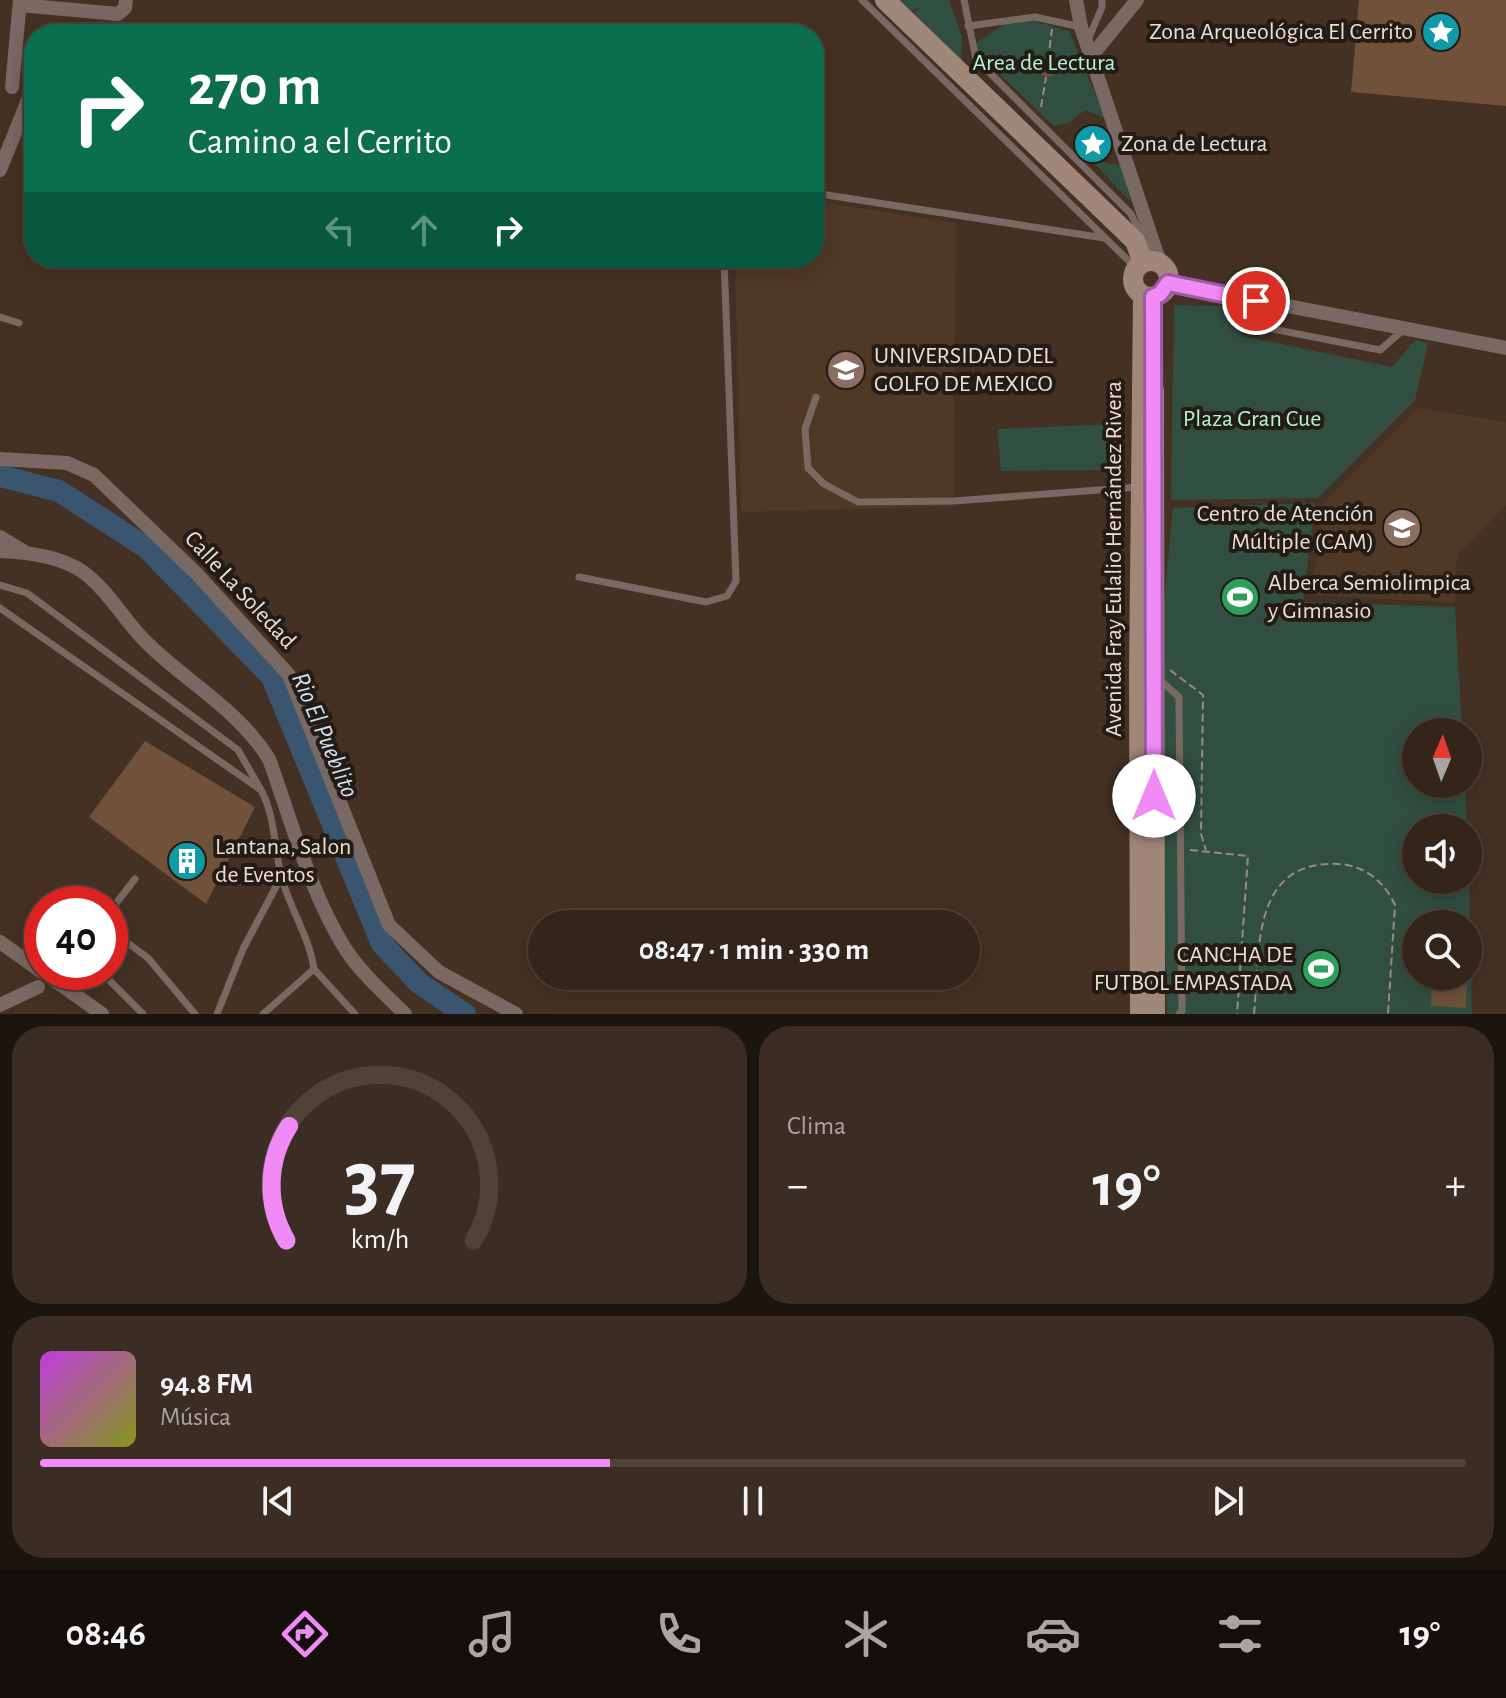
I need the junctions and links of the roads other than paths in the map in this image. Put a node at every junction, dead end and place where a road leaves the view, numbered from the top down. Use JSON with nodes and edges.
{"nodes":[{"id":1,"x":862,"y":0,"type":"edge"},
{"id":2,"x":885,"y":0,"type":"edge"},
{"id":3,"x":964,"y":0,"type":"edge"},
{"id":4,"x":1076,"y":0,"type":"edge"},
{"id":5,"x":1102,"y":0,"type":"edge"},
{"id":6,"x":1137,"y":0,"type":"edge"},
{"id":7,"x":20,"y":2,"type":"edge"},
{"id":8,"x":124,"y":6,"type":"edge"},
{"id":9,"x":968,"y":26,"type":"junction"},
{"id":10,"x":1087,"y":40,"type":"junction"},
{"id":11,"x":6,"y":85,"type":"edge"},
{"id":12,"x":24,"y":114,"type":"edge"},
{"id":13,"x":0,"y":170,"type":"edge"},
{"id":14,"x":824,"y":195,"type":"edge"},
{"id":15,"x":1106,"y":239,"type":"junction"},
{"id":16,"x":1146,"y":261,"type":"junction"},
{"id":17,"x":724,"y":268,"type":"edge"},
{"id":18,"x":1155,"y":292,"type":"junction"},
{"id":19,"x":1227,"y":296,"type":"junction"},
{"id":20,"x":0,"y":317,"type":"edge"},
{"id":21,"x":19,"y":323,"type":"dead end"},
{"id":22,"x":1404,"y":329,"type":"junction"},
{"id":23,"x":1506,"y":348,"type":"edge"},
{"id":24,"x":816,"y":397,"type":"dead end"},
{"id":25,"x":0,"y":459,"type":"edge"},
{"id":26,"x":1140,"y":487,"type":"junction"},
{"id":27,"x":0,"y":537,"type":"edge"},
{"id":28,"x":0,"y":551,"type":"edge"},
{"id":29,"x":24,"y":552,"type":"junction"},
{"id":30,"x":579,"y":577,"type":"dead end"},
{"id":31,"x":0,"y":585,"type":"edge"},
{"id":32,"x":0,"y":608,"type":"edge"},
{"id":33,"x":1149,"y":669,"type":"junction"},
{"id":34,"x":261,"y":790,"type":"junction"},
{"id":35,"x":281,"y":877,"type":"junction"},
{"id":36,"x":135,"y":879,"type":"dead end"},
{"id":37,"x":128,"y":888,"type":"edge"},
{"id":38,"x":0,"y":942,"type":"edge"},
{"id":39,"x":128,"y":943,"type":"edge"},
{"id":40,"x":24,"y":959,"type":"edge"},
{"id":41,"x":314,"y":969,"type":"junction"},
{"id":42,"x":32,"y":990,"type":"edge"},
{"id":43,"x":68,"y":990,"type":"edge"},
{"id":44,"x":119,"y":990,"type":"edge"},
{"id":45,"x":0,"y":1005,"type":"edge"},
{"id":46,"x":102,"y":1014,"type":"edge"},
{"id":47,"x":143,"y":1014,"type":"edge"},
{"id":48,"x":195,"y":1014,"type":"edge"},
{"id":49,"x":217,"y":1014,"type":"edge"},
{"id":50,"x":263,"y":1014,"type":"edge"},
{"id":51,"x":355,"y":1014,"type":"edge"},
{"id":52,"x":405,"y":1014,"type":"edge"},
{"id":53,"x":516,"y":1014,"type":"edge"},
{"id":54,"x":1140,"y":1014,"type":"edge"},
{"id":55,"x":1155,"y":1014,"type":"edge"},
{"id":56,"x":1179,"y":1014,"type":"edge"}],
"edges":[{"from":1,"to":15,"type":"lane"},
{"from":2,"to":16,"type":"street"},
{"from":3,"to":9,"type":"lane"},
{"from":4,"to":10,"type":"street"},
{"from":5,"to":10,"type":"lane"},
{"from":6,"to":10,"type":"street"},
{"from":7,"to":8,"type":"street"},
{"from":7,"to":11,"type":"street"},
{"from":9,"to":10,"type":"lane"},
{"from":9,"to":16,"type":"lane"},
{"from":10,"to":16,"type":"street"},
{"from":12,"to":13,"type":"street"},
{"from":14,"to":15,"type":"lane"},
{"from":15,"to":16,"type":"lane"},
{"from":16,"to":18,"type":"street"},
{"from":16,"to":18,"type":"street"},
{"from":17,"to":30,"type":"lane"},
{"from":18,"to":19,"type":"street"},
{"from":18,"to":26,"type":"street","name":"Avenida Fray Eulalio Hernández Rivera"},
{"from":18,"to":33,"type":"street","name":"Avenida Fray Eulalio Hernández Rivera"},
{"from":19,"to":22,"type":"street"},
{"from":19,"to":22,"type":"lane"},
{"from":20,"to":21,"type":"lane"},
{"from":22,"to":23,"type":"street"},
{"from":24,"to":26,"type":"lane"},
{"from":25,"to":53,"type":"street","name":"Calle La Soledad"},
{"from":26,"to":33,"type":"street","name":"Avenida Fray Eulalio Hernández Rivera"},
{"from":27,"to":29,"type":"street"},
{"from":28,"to":29,"type":"street"},
{"from":29,"to":52,"type":"street"},
{"from":31,"to":34,"type":"lane"},
{"from":32,"to":34,"type":"lane"},
{"from":33,"to":54,"type":"street","name":"Avenida Fray Eulalio Hernández Rivera"},
{"from":33,"to":55,"type":"street","name":"Avenida Fray Eulalio Hernández Rivera"},
{"from":33,"to":56,"type":"lane"},
{"from":34,"to":35,"type":"lane"},
{"from":35,"to":41,"type":"lane"},
{"from":35,"to":49,"type":"lane"},
{"from":36,"to":37,"type":"lane"},
{"from":38,"to":40,"type":"street"},
{"from":39,"to":48,"type":"lane"},
{"from":41,"to":50,"type":"lane"},
{"from":41,"to":51,"type":"lane"},
{"from":42,"to":45,"type":"street"},
{"from":43,"to":46,"type":"street"},
{"from":44,"to":47,"type":"lane"}]}
